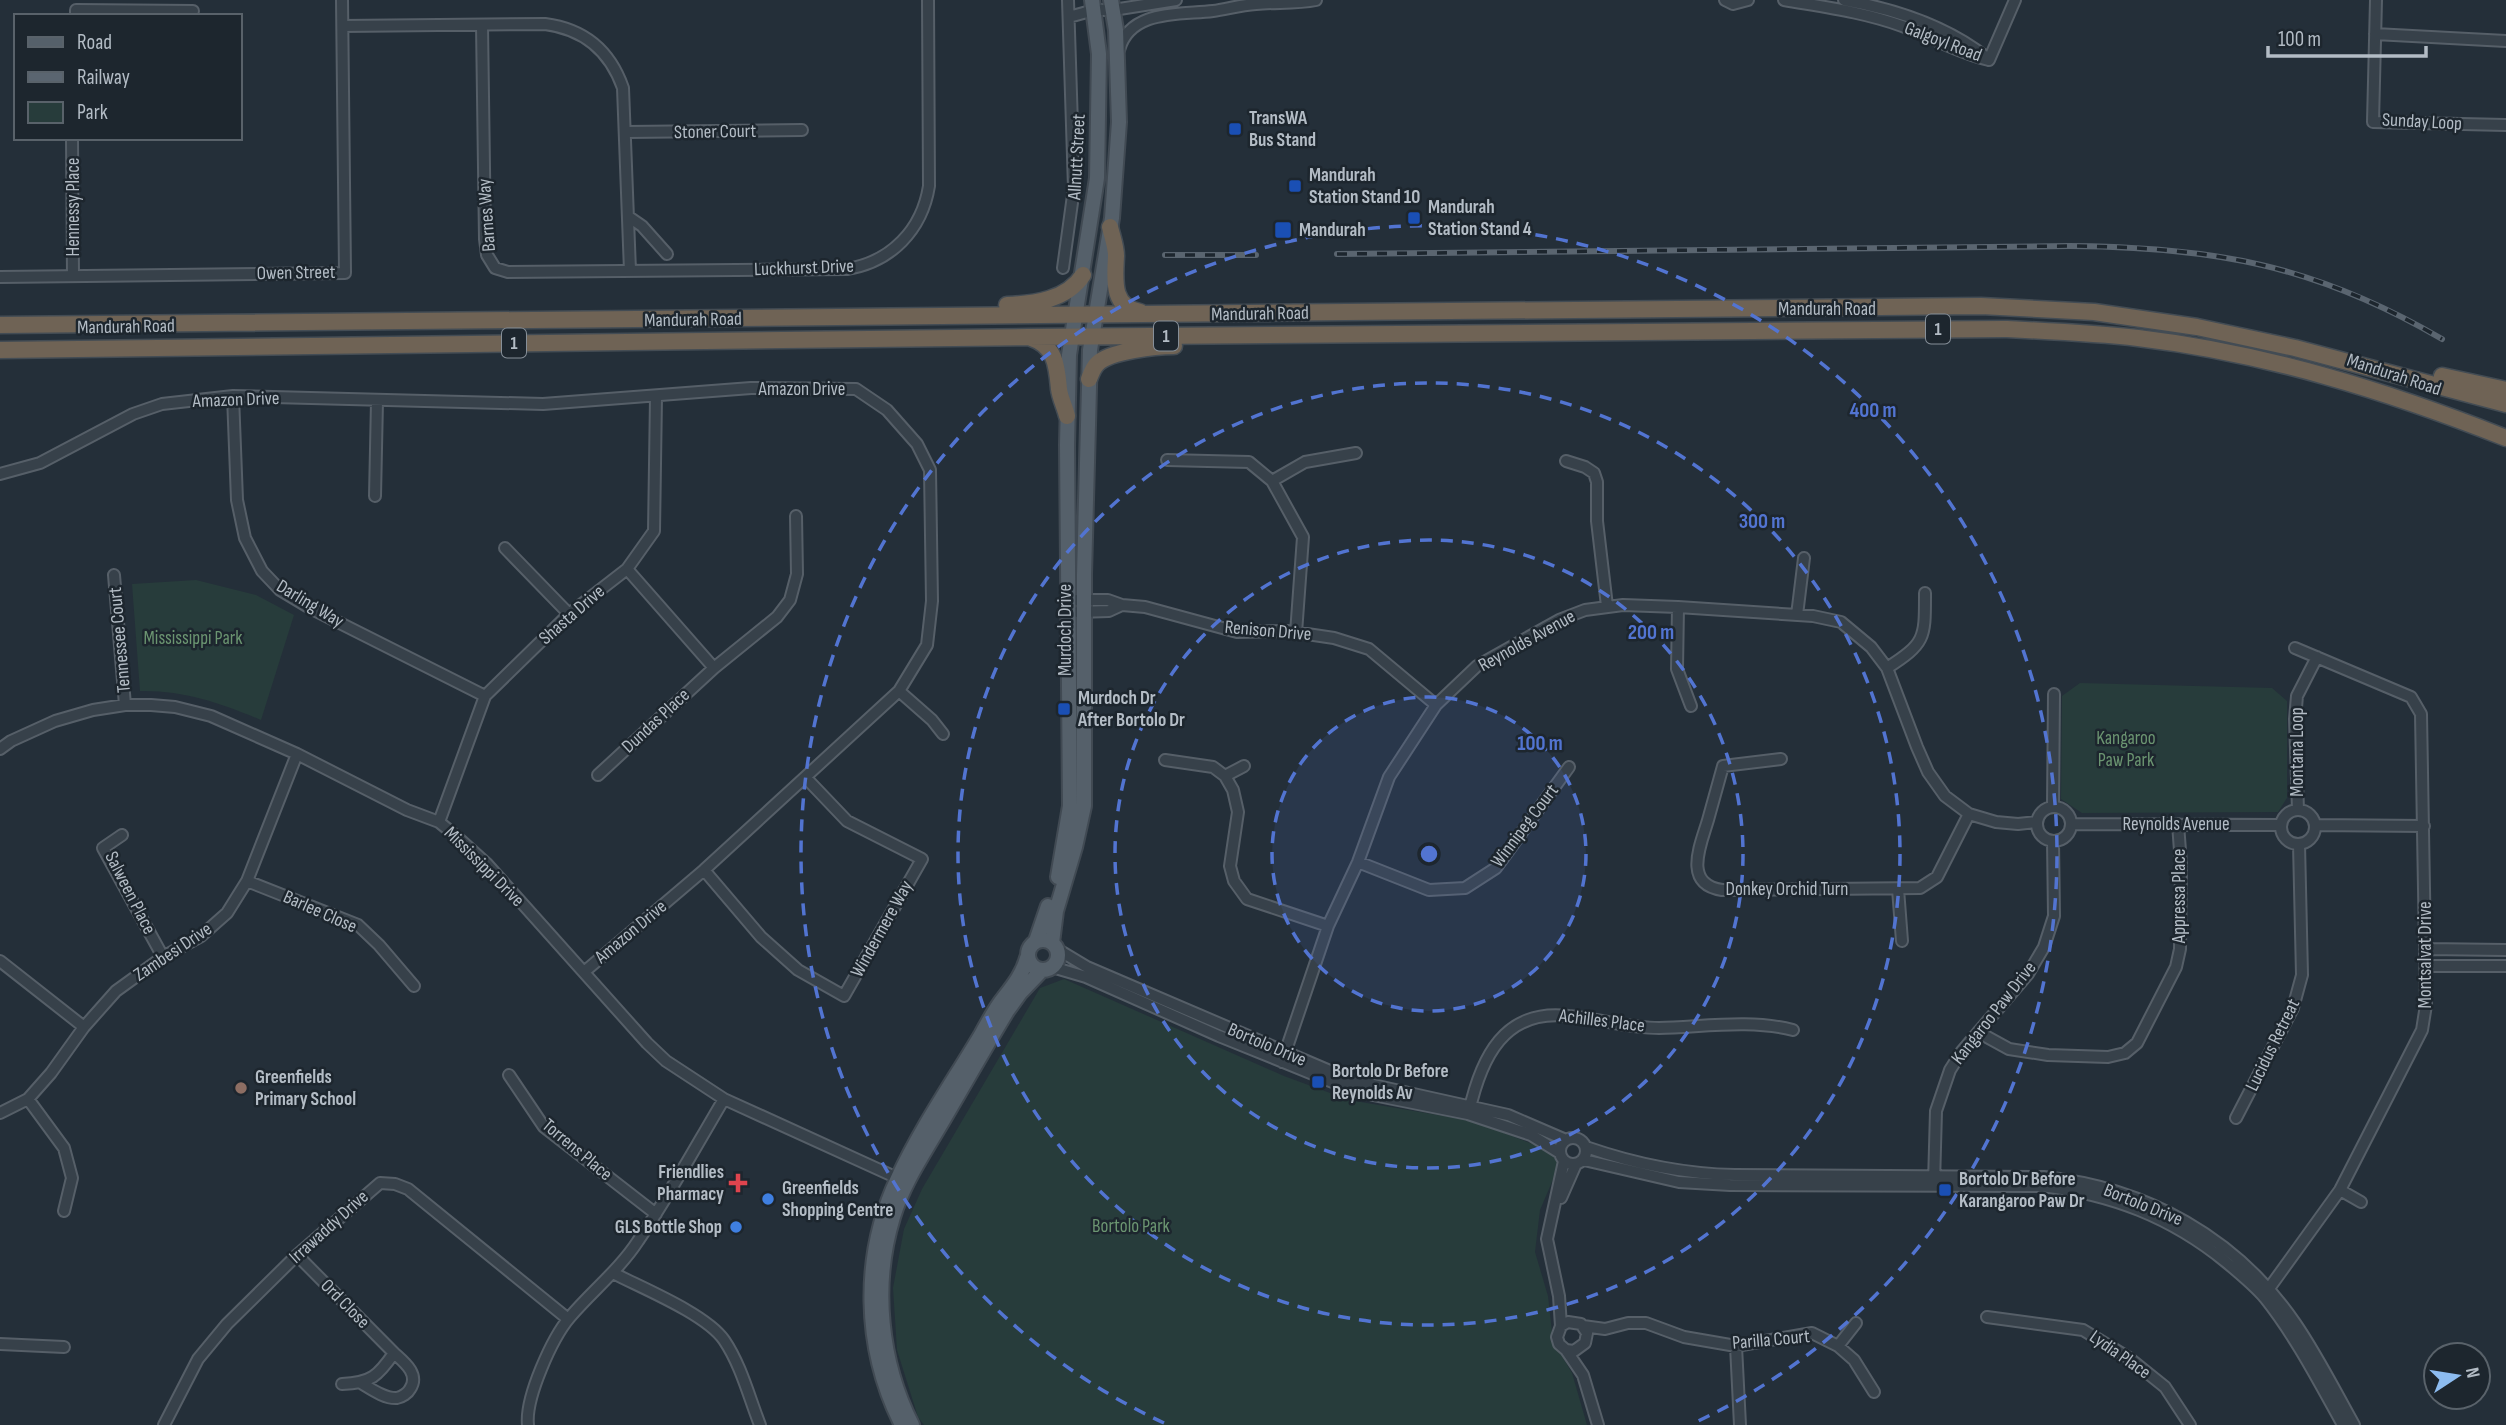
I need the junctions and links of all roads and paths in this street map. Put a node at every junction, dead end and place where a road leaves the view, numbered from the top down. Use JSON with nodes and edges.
{"nodes":[{"id":1,"x":342,"y":0,"type":"edge"},
{"id":2,"x":928,"y":0,"type":"edge"},
{"id":3,"x":1068,"y":0,"type":"edge"},
{"id":4,"x":1176,"y":0,"type":"edge"},
{"id":5,"x":1316,"y":0,"type":"edge"},
{"id":6,"x":1725,"y":0,"type":"edge"},
{"id":7,"x":1748,"y":0,"type":"edge"},
{"id":8,"x":1784,"y":0,"type":"edge"},
{"id":9,"x":2015,"y":0,"type":"edge"},
{"id":10,"x":2376,"y":0,"type":"edge"},
{"id":11,"x":1110,"y":3,"type":"edge"},
{"id":12,"x":1845,"y":4,"type":"edge"},
{"id":13,"x":1093,"y":5,"type":"edge"},
{"id":14,"x":193,"y":9,"type":"edge"},
{"id":15,"x":76,"y":14,"type":"edge"},
{"id":16,"x":1069,"y":17,"type":"junction"},
{"id":17,"x":482,"y":25,"type":"junction"},
{"id":18,"x":343,"y":26,"type":"junction"},
{"id":19,"x":2375,"y":34,"type":"junction"},
{"id":20,"x":2506,"y":41,"type":"edge"},
{"id":21,"x":1118,"y":58,"type":"junction"},
{"id":22,"x":2506,"y":125,"type":"edge"},
{"id":23,"x":803,"y":130,"type":"dead end"},
{"id":24,"x":627,"y":132,"type":"junction"},
{"id":25,"x":72,"y":140,"type":"edge"},
{"id":26,"x":629,"y":217,"type":"junction"},
{"id":27,"x":1110,"y":227,"type":"junction"},
{"id":28,"x":667,"y":254,"type":"dead end"},
{"id":29,"x":1063,"y":268,"type":"dead end"},
{"id":30,"x":630,"y":271,"type":"junction"},
{"id":31,"x":1083,"y":275,"type":"junction"},
{"id":32,"x":73,"y":276,"type":"junction"},
{"id":33,"x":0,"y":277,"type":"edge"},
{"id":34,"x":1150,"y":313,"type":"junction"},
{"id":35,"x":1075,"y":314,"type":"junction"},
{"id":36,"x":1095,"y":314,"type":"junction"},
{"id":37,"x":932,"y":316,"type":"junction"},
{"id":38,"x":0,"y":325,"type":"edge"},
{"id":39,"x":1224,"y":335,"type":"junction"},
{"id":40,"x":1028,"y":337,"type":"junction"},
{"id":41,"x":1071,"y":337,"type":"junction"},
{"id":42,"x":1092,"y":337,"type":"junction"},
{"id":43,"x":0,"y":350,"type":"edge"},
{"id":44,"x":2377,"y":369,"type":"junction"},
{"id":45,"x":1089,"y":379,"type":"junction"},
{"id":46,"x":2506,"y":390,"type":"edge"},
{"id":47,"x":233,"y":396,"type":"junction"},
{"id":48,"x":656,"y":397,"type":"junction"},
{"id":49,"x":377,"y":401,"type":"junction"},
{"id":50,"x":2506,"y":404,"type":"edge"},
{"id":51,"x":1067,"y":416,"type":"junction"},
{"id":52,"x":2506,"y":438,"type":"edge"},
{"id":53,"x":1356,"y":453,"type":"dead end"},
{"id":54,"x":1167,"y":460,"type":"dead end"},
{"id":55,"x":1566,"y":461,"type":"dead end"},
{"id":56,"x":0,"y":474,"type":"edge"},
{"id":57,"x":1272,"y":481,"type":"junction"},
{"id":58,"x":375,"y":496,"type":"dead end"},
{"id":59,"x":796,"y":516,"type":"dead end"},
{"id":60,"x":505,"y":548,"type":"dead end"},
{"id":61,"x":1804,"y":558,"type":"dead end"},
{"id":62,"x":627,"y":569,"type":"junction"},
{"id":63,"x":114,"y":575,"type":"dead end"},
{"id":64,"x":1925,"y":593,"type":"dead end"},
{"id":65,"x":1077,"y":606,"type":"junction"},
{"id":66,"x":1607,"y":606,"type":"junction"},
{"id":67,"x":1678,"y":607,"type":"junction"},
{"id":68,"x":569,"y":614,"type":"junction"},
{"id":69,"x":1797,"y":615,"type":"junction"},
{"id":70,"x":1296,"y":633,"type":"junction"},
{"id":71,"x":2295,"y":648,"type":"dead end"},
{"id":72,"x":2317,"y":657,"type":"junction"},
{"id":73,"x":714,"y":667,"type":"junction"},
{"id":74,"x":1886,"y":668,"type":"junction"},
{"id":75,"x":899,"y":691,"type":"junction"},
{"id":76,"x":2054,"y":694,"type":"dead end"},
{"id":77,"x":485,"y":695,"type":"junction"},
{"id":78,"x":125,"y":705,"type":"junction"},
{"id":79,"x":1436,"y":705,"type":"junction"},
{"id":80,"x":1691,"y":706,"type":"dead end"},
{"id":81,"x":943,"y":734,"type":"dead end"},
{"id":82,"x":0,"y":749,"type":"edge"},
{"id":83,"x":297,"y":754,"type":"junction"},
{"id":84,"x":1781,"y":759,"type":"dead end"},
{"id":85,"x":1165,"y":760,"type":"dead end"},
{"id":86,"x":1244,"y":766,"type":"dead end"},
{"id":87,"x":1569,"y":767,"type":"dead end"},
{"id":88,"x":598,"y":775,"type":"dead end"},
{"id":89,"x":1226,"y":776,"type":"junction"},
{"id":90,"x":806,"y":778,"type":"junction"},
{"id":91,"x":2053,"y":807,"type":"junction"},
{"id":92,"x":2298,"y":810,"type":"junction"},
{"id":93,"x":1969,"y":814,"type":"junction"},
{"id":94,"x":439,"y":822,"type":"junction"},
{"id":95,"x":2037,"y":822,"type":"junction"},
{"id":96,"x":2071,"y":824,"type":"junction"},
{"id":97,"x":2179,"y":824,"type":"junction"},
{"id":98,"x":2281,"y":825,"type":"junction"},
{"id":99,"x":2315,"y":825,"type":"junction"},
{"id":100,"x":2424,"y":826,"type":"junction"},
{"id":101,"x":122,"y":835,"type":"dead end"},
{"id":102,"x":2053,"y":841,"type":"junction"},
{"id":103,"x":2299,"y":844,"type":"junction"},
{"id":104,"x":1359,"y":862,"type":"junction"},
{"id":105,"x":704,"y":870,"type":"junction"},
{"id":106,"x":247,"y":881,"type":"junction"},
{"id":107,"x":1898,"y":889,"type":"junction"},
{"id":108,"x":1328,"y":926,"type":"junction"},
{"id":109,"x":1036,"y":940,"type":"junction"},
{"id":110,"x":1902,"y":941,"type":"dead end"},
{"id":111,"x":1055,"y":946,"type":"junction"},
{"id":112,"x":2426,"y":949,"type":"junction"},
{"id":113,"x":2506,"y":950,"type":"edge"},
{"id":114,"x":163,"y":957,"type":"junction"},
{"id":115,"x":1027,"y":958,"type":"junction"},
{"id":116,"x":0,"y":961,"type":"edge"},
{"id":117,"x":2426,"y":966,"type":"junction"},
{"id":118,"x":2506,"y":966,"type":"edge"},
{"id":119,"x":1047,"y":969,"type":"junction"},
{"id":120,"x":584,"y":972,"type":"junction"},
{"id":121,"x":414,"y":986,"type":"dead end"},
{"id":122,"x":84,"y":1027,"type":"junction"},
{"id":123,"x":1793,"y":1030,"type":"dead end"},
{"id":124,"x":1978,"y":1032,"type":"junction"},
{"id":125,"x":1284,"y":1058,"type":"junction"},
{"id":126,"x":509,"y":1075,"type":"dead end"},
{"id":127,"x":28,"y":1099,"type":"junction"},
{"id":128,"x":724,"y":1099,"type":"junction"},
{"id":129,"x":1469,"y":1110,"type":"junction"},
{"id":130,"x":0,"y":1113,"type":"edge"},
{"id":131,"x":2236,"y":1118,"type":"dead end"},
{"id":132,"x":1566,"y":1140,"type":"junction"},
{"id":133,"x":1586,"y":1147,"type":"junction"},
{"id":134,"x":1562,"y":1157,"type":"junction"},
{"id":135,"x":1580,"y":1162,"type":"junction"},
{"id":136,"x":902,"y":1180,"type":"junction"},
{"id":137,"x":1934,"y":1180,"type":"junction"},
{"id":138,"x":2340,"y":1190,"type":"junction"},
{"id":139,"x":2361,"y":1202,"type":"dead end"},
{"id":140,"x":64,"y":1212,"type":"dead end"},
{"id":141,"x":1553,"y":1213,"type":"junction"},
{"id":142,"x":656,"y":1214,"type":"junction"},
{"id":143,"x":297,"y":1255,"type":"junction"},
{"id":144,"x":613,"y":1273,"type":"junction"},
{"id":145,"x":2266,"y":1292,"type":"junction"},
{"id":146,"x":1559,"y":1296,"type":"junction"},
{"id":147,"x":1987,"y":1317,"type":"dead end"},
{"id":148,"x":568,"y":1319,"type":"junction"},
{"id":149,"x":1856,"y":1322,"type":"dead end"},
{"id":150,"x":1579,"y":1324,"type":"junction"},
{"id":151,"x":1561,"y":1326,"type":"junction"},
{"id":152,"x":1605,"y":1329,"type":"junction"},
{"id":153,"x":0,"y":1344,"type":"edge"},
{"id":154,"x":1584,"y":1345,"type":"junction"},
{"id":155,"x":1736,"y":1346,"type":"junction"},
{"id":156,"x":1838,"y":1346,"type":"junction"},
{"id":157,"x":64,"y":1347,"type":"dead end"},
{"id":158,"x":1566,"y":1350,"type":"junction"},
{"id":159,"x":394,"y":1353,"type":"junction"},
{"id":160,"x":1583,"y":1375,"type":"junction"},
{"id":161,"x":361,"y":1383,"type":"junction"},
{"id":162,"x":342,"y":1384,"type":"dead end"},
{"id":163,"x":1874,"y":1392,"type":"dead end"},
{"id":164,"x":164,"y":1425,"type":"edge"},
{"id":165,"x":528,"y":1425,"type":"edge"},
{"id":166,"x":760,"y":1425,"type":"edge"},
{"id":167,"x":902,"y":1425,"type":"edge"},
{"id":168,"x":912,"y":1425,"type":"edge"},
{"id":169,"x":1598,"y":1425,"type":"edge"},
{"id":170,"x":1740,"y":1425,"type":"edge"},
{"id":171,"x":2190,"y":1425,"type":"edge"},
{"id":172,"x":2343,"y":1425,"type":"edge"},
{"id":173,"x":2354,"y":1425,"type":"edge"}],
"edges":[{"from":1,"to":18,"type":"street"},
{"from":2,"to":30,"type":"street","name":"Luckhurst Drive"},
{"from":3,"to":16,"type":"street"},
{"from":4,"to":11,"type":"street"},
{"from":5,"to":21,"type":"street"},
{"from":6,"to":7,"type":"street"},
{"from":8,"to":12,"type":"street","name":"Galgoyl Road"},
{"from":9,"to":12,"type":"street","name":"Galgoyl Road"},
{"from":10,"to":19,"type":"street","name":"Sunday Loop"},
{"from":11,"to":13,"type":"street"},
{"from":11,"to":21,"type":"main road","name":"Allnutt Street"},
{"from":13,"to":16,"type":"street"},
{"from":13,"to":31,"type":"main road","name":"Allnutt Street"},
{"from":14,"to":15,"type":"street"},
{"from":16,"to":29,"type":"street"},
{"from":17,"to":18,"type":"street"},
{"from":17,"to":24,"type":"street"},
{"from":17,"to":30,"type":"street","name":"Barnes Way"},
{"from":18,"to":32,"type":"street","name":"Owen Street"},
{"from":19,"to":20,"type":"street"},
{"from":19,"to":22,"type":"street","name":"Sunday Loop"},
{"from":21,"to":27,"type":"main road","name":"Allnutt Street"},
{"from":23,"to":24,"type":"street","name":"Stoner Court"},
{"from":24,"to":26,"type":"street"},
{"from":25,"to":32,"type":"street","name":"Hennessy Place"},
{"from":26,"to":28,"type":"street"},
{"from":26,"to":30,"type":"street"},
{"from":27,"to":34,"type":"highway"},
{"from":27,"to":36,"type":"main road","name":"Allnutt Street"},
{"from":31,"to":35,"type":"main road","name":"Allnutt Street"},
{"from":31,"to":37,"type":"highway"},
{"from":32,"to":33,"type":"street","name":"Owen Street"},
{"from":34,"to":36,"type":"highway","name":"Mandurah Road","number":"1"},
{"from":34,"to":44,"type":"highway","name":"Mandurah Road","number":"1"},
{"from":35,"to":36,"type":"highway","name":"Mandurah Road","number":"1"},
{"from":35,"to":37,"type":"highway","name":"Mandurah Road","number":"1"},
{"from":35,"to":41,"type":"main road","name":"Murdoch Drive"},
{"from":36,"to":42,"type":"main road","name":"Murdoch Drive"},
{"from":37,"to":38,"type":"highway","name":"Mandurah Road","number":"1"},
{"from":39,"to":42,"type":"highway","name":"Mandurah Road","number":"1"},
{"from":39,"to":45,"type":"highway"},
{"from":39,"to":52,"type":"highway","name":"Mandurah Road","number":"1"},
{"from":40,"to":41,"type":"highway","name":"Mandurah Road","number":"1"},
{"from":40,"to":43,"type":"highway","name":"Mandurah Road","number":"1"},
{"from":40,"to":51,"type":"highway"},
{"from":41,"to":42,"type":"highway","name":"Mandurah Road","number":"1"},
{"from":41,"to":51,"type":"main road","name":"Murdoch Drive"},
{"from":42,"to":45,"type":"main road","name":"Murdoch Drive"},
{"from":44,"to":46,"type":"highway","number":"1"},
{"from":44,"to":50,"type":"highway","name":"Mandurah Road","number":"1"},
{"from":45,"to":65,"type":"main road","name":"Murdoch Drive"},
{"from":47,"to":49,"type":"street","name":"Amazon Drive"},
{"from":47,"to":56,"type":"street","name":"Amazon Drive"},
{"from":47,"to":77,"type":"street","name":"Darling Way"},
{"from":48,"to":49,"type":"street","name":"Amazon Drive"},
{"from":48,"to":62,"type":"street","name":"Shasta Drive"},
{"from":48,"to":75,"type":"street","name":"Amazon Drive"},
{"from":49,"to":58,"type":"street"},
{"from":51,"to":65,"type":"main road","name":"Murdoch Drive"},
{"from":53,"to":57,"type":"street"},
{"from":54,"to":57,"type":"street"},
{"from":55,"to":66,"type":"street"},
{"from":57,"to":70,"type":"street"},
{"from":59,"to":73,"type":"street","name":"Dundas Place"},
{"from":60,"to":68,"type":"street"},
{"from":61,"to":69,"type":"street"},
{"from":62,"to":68,"type":"street","name":"Shasta Drive"},
{"from":62,"to":73,"type":"street"},
{"from":63,"to":78,"type":"street","name":"Tennessee Court"},
{"from":64,"to":74,"type":"street"},
{"from":65,"to":70,"type":"street","name":"Renison Drive"},
{"from":65,"to":109,"type":"main road","name":"Murdoch Drive"},
{"from":65,"to":111,"type":"main road","name":"Murdoch Drive"},
{"from":66,"to":67,"type":"street","name":"Reynolds Avenue"},
{"from":66,"to":79,"type":"street","name":"Reynolds Avenue"},
{"from":67,"to":69,"type":"street","name":"Reynolds Avenue"},
{"from":67,"to":80,"type":"street"},
{"from":68,"to":77,"type":"street","name":"Shasta Drive"},
{"from":69,"to":74,"type":"street","name":"Reynolds Avenue"},
{"from":70,"to":79,"type":"street","name":"Renison Drive"},
{"from":71,"to":72,"type":"street","name":"Montsalvat Drive"},
{"from":72,"to":92,"type":"street","name":"Montana Loop"},
{"from":72,"to":100,"type":"street","name":"Montsalvat Drive"},
{"from":73,"to":88,"type":"street","name":"Dundas Place"},
{"from":74,"to":93,"type":"street","name":"Reynolds Avenue"},
{"from":75,"to":81,"type":"street"},
{"from":75,"to":90,"type":"street","name":"Amazon Drive"},
{"from":76,"to":91,"type":"street"},
{"from":77,"to":94,"type":"street","name":"Shasta Drive"},
{"from":78,"to":82,"type":"street","name":"Mississippi Drive"},
{"from":78,"to":83,"type":"street","name":"Mississippi Drive"},
{"from":79,"to":104,"type":"street","name":"Reynolds Avenue"},
{"from":83,"to":94,"type":"street","name":"Mississippi Drive"},
{"from":83,"to":106,"type":"street","name":"Zambesi Drive"},
{"from":84,"to":107,"type":"street","name":"Donkey Orchid Turn"},
{"from":85,"to":89,"type":"street"},
{"from":86,"to":89,"type":"street"},
{"from":87,"to":104,"type":"street","name":"Winnipeg Court"},
{"from":89,"to":108,"type":"street"},
{"from":90,"to":105,"type":"street","name":"Amazon Drive"},
{"from":90,"to":105,"type":"street","name":"Windermere Way"},
{"from":91,"to":95,"type":"street"},
{"from":91,"to":96,"type":"street"},
{"from":92,"to":98,"type":"street"},
{"from":92,"to":99,"type":"street"},
{"from":93,"to":95,"type":"street","name":"Reynolds Avenue"},
{"from":93,"to":107,"type":"street","name":"Donkey Orchid Turn"},
{"from":94,"to":120,"type":"street","name":"Mississippi Drive"},
{"from":95,"to":102,"type":"street"},
{"from":96,"to":97,"type":"street","name":"Reynolds Avenue"},
{"from":96,"to":102,"type":"street"},
{"from":97,"to":98,"type":"street","name":"Reynolds Avenue"},
{"from":97,"to":124,"type":"street","name":"Appressa Place"},
{"from":98,"to":103,"type":"street"},
{"from":99,"to":100,"type":"street"},
{"from":99,"to":103,"type":"street"},
{"from":100,"to":112,"type":"street","name":"Montsalvat Drive"},
{"from":101,"to":114,"type":"street","name":"Salween Place"},
{"from":102,"to":124,"type":"street","name":"Kangaroo Paw Drive"},
{"from":103,"to":131,"type":"street","name":"Lucidus Retreat"},
{"from":104,"to":108,"type":"street","name":"Reynolds Avenue"},
{"from":105,"to":120,"type":"street","name":"Amazon Drive"},
{"from":106,"to":114,"type":"street","name":"Zambesi Drive"},
{"from":106,"to":121,"type":"street","name":"Barlee Close"},
{"from":107,"to":110,"type":"street"},
{"from":108,"to":125,"type":"street","name":"Reynolds Avenue"},
{"from":109,"to":111,"type":"main road"},
{"from":109,"to":115,"type":"main road","name":"Murdoch Drive"},
{"from":111,"to":119,"type":"main road","name":"Murdoch Drive"},
{"from":111,"to":125,"type":"street","name":"Bortolo Drive"},
{"from":112,"to":113,"type":"street"},
{"from":112,"to":117,"type":"street","name":"Montsalvat Drive"},
{"from":114,"to":122,"type":"street","name":"Zambesi Drive"},
{"from":115,"to":119,"type":"main road"},
{"from":115,"to":136,"type":"main road","name":"Murdoch Drive"},
{"from":116,"to":122,"type":"street"},
{"from":117,"to":118,"type":"street"},
{"from":117,"to":138,"type":"street","name":"Montsalvat Drive"},
{"from":119,"to":125,"type":"street","name":"Bortolo Drive"},
{"from":119,"to":136,"type":"main road","name":"Murdoch Drive"},
{"from":120,"to":128,"type":"street","name":"Mississippi Drive"},
{"from":122,"to":127,"type":"street","name":"Zambesi Drive"},
{"from":123,"to":129,"type":"street","name":"Achilles Place"},
{"from":124,"to":137,"type":"street","name":"Kangaroo Paw Drive"},
{"from":125,"to":129,"type":"street","name":"Bortolo Drive"},
{"from":126,"to":142,"type":"street","name":"Torrens Place"},
{"from":127,"to":130,"type":"street","name":"Zambesi Drive"},
{"from":127,"to":140,"type":"street"},
{"from":128,"to":136,"type":"street","name":"Mississippi Drive"},
{"from":128,"to":142,"type":"street"},
{"from":129,"to":132,"type":"street","name":"Bortolo Drive"},
{"from":129,"to":134,"type":"street","name":"Bortolo Drive"},
{"from":132,"to":133,"type":"street"},
{"from":132,"to":134,"type":"street"},
{"from":133,"to":135,"type":"street"},
{"from":133,"to":137,"type":"street","name":"Bortolo Drive"},
{"from":134,"to":135,"type":"street"},
{"from":134,"to":141,"type":"street"},
{"from":135,"to":137,"type":"street","name":"Bortolo Drive"},
{"from":135,"to":141,"type":"street"},
{"from":136,"to":167,"type":"main road","name":"Murdoch Drive"},
{"from":136,"to":168,"type":"main road","name":"Murdoch Drive"},
{"from":137,"to":145,"type":"street","name":"Bortolo Drive"},
{"from":138,"to":139,"type":"street"},
{"from":138,"to":145,"type":"street","name":"Montsalvat Drive"},
{"from":141,"to":146,"type":"street"},
{"from":142,"to":144,"type":"street"},
{"from":143,"to":148,"type":"street","name":"Irrawaddy Drive"},
{"from":143,"to":159,"type":"street","name":"Ord Close"},
{"from":143,"to":164,"type":"street","name":"Irrawaddy Drive"},
{"from":144,"to":148,"type":"street"},
{"from":144,"to":166,"type":"street"},
{"from":145,"to":172,"type":"street","name":"Bortolo Drive"},
{"from":145,"to":173,"type":"street","name":"Bortolo Drive"},
{"from":146,"to":150,"type":"street"},
{"from":146,"to":151,"type":"street"},
{"from":147,"to":171,"type":"street","name":"Lydia Place"},
{"from":148,"to":165,"type":"street"},
{"from":149,"to":156,"type":"street"},
{"from":150,"to":151,"type":"street"},
{"from":150,"to":152,"type":"street","name":"Parilla Court"},
{"from":150,"to":154,"type":"street"},
{"from":151,"to":158,"type":"street"},
{"from":152,"to":154,"type":"street","name":"Parilla Court"},
{"from":152,"to":155,"type":"street","name":"Parilla Court"},
{"from":153,"to":157,"type":"street"},
{"from":154,"to":158,"type":"street"},
{"from":154,"to":160,"type":"street"},
{"from":155,"to":156,"type":"street","name":"Parilla Court"},
{"from":155,"to":170,"type":"street"},
{"from":156,"to":163,"type":"street","name":"Parilla Court"},
{"from":158,"to":160,"type":"street"},
{"from":159,"to":161,"type":"street"},
{"from":159,"to":161,"type":"street","name":"Ord Close"},
{"from":160,"to":169,"type":"street"},
{"from":161,"to":162,"type":"street","name":"Ord Close"}]}
